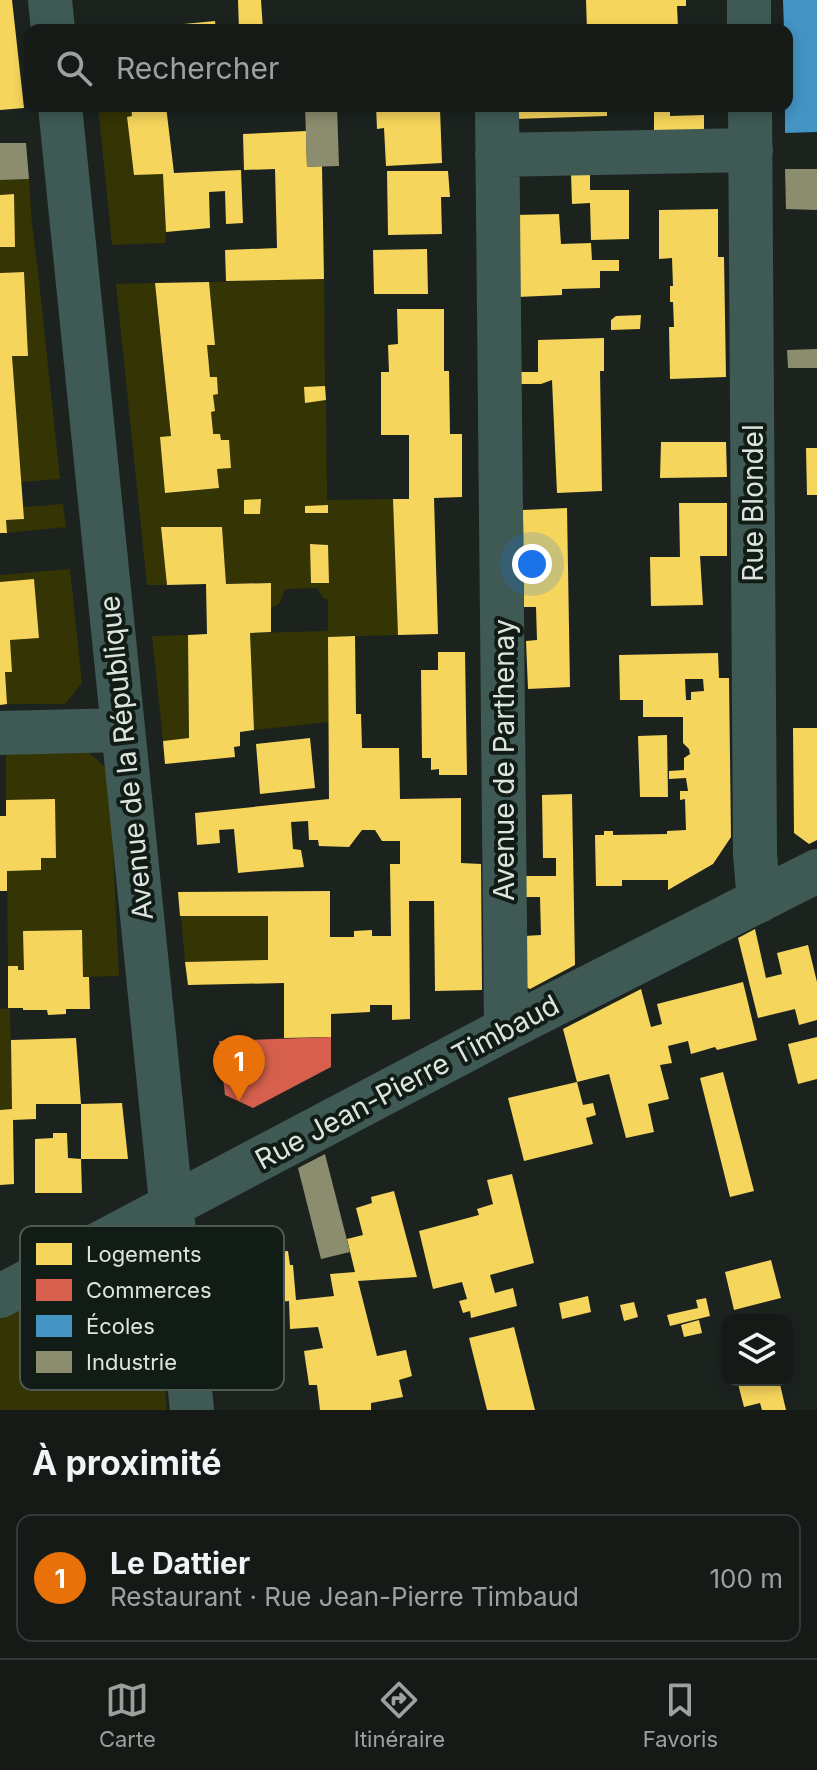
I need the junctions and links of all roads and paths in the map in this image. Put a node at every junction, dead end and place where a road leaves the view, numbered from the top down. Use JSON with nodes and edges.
{"nodes":[{"id":1,"x":50,"y":0,"type":"edge"},
{"id":2,"x":749,"y":0,"type":"edge"},
{"id":3,"x":52,"y":24,"type":"edge"},
{"id":4,"x":749,"y":24,"type":"edge"},
{"id":5,"x":61,"y":112,"type":"edge"},
{"id":6,"x":497,"y":112,"type":"edge"},
{"id":7,"x":750,"y":112,"type":"edge"},
{"id":8,"x":751,"y":150,"type":"junction"},
{"id":9,"x":497,"y":155,"type":"junction"},
{"id":10,"x":123,"y":730,"type":"junction"},
{"id":11,"x":0,"y":733,"type":"edge"},
{"id":12,"x":817,"y":871,"type":"edge"},
{"id":13,"x":759,"y":901,"type":"junction"},
{"id":14,"x":506,"y":1029,"type":"junction"},
{"id":15,"x":172,"y":1206,"type":"junction"},
{"id":16,"x":134,"y":1226,"type":"edge"},
{"id":17,"x":174,"y":1226,"type":"edge"},
{"id":18,"x":20,"y":1286,"type":"edge"},
{"id":19,"x":0,"y":1296,"type":"edge"},
{"id":20,"x":190,"y":1390,"type":"edge"},
{"id":21,"x":192,"y":1410,"type":"edge"}],
"edges":[{"from":1,"to":3,"type":"street"},
{"from":2,"to":4,"type":"street"},
{"from":5,"to":10,"type":"street","name":"Avenue de la République"},
{"from":6,"to":9,"type":"street","name":"Avenue de Parthenay"},
{"from":7,"to":8,"type":"street","name":"Rue Blondel"},
{"from":8,"to":9,"type":"street"},
{"from":8,"to":13,"type":"street","name":"Rue Blondel"},
{"from":9,"to":14,"type":"street","name":"Avenue de Parthenay"},
{"from":10,"to":11,"type":"street"},
{"from":10,"to":15,"type":"street","name":"Avenue de la République"},
{"from":12,"to":13,"type":"street","name":"Rue Jean-Pierre Timbaud"},
{"from":13,"to":14,"type":"street","name":"Rue Jean-Pierre Timbaud"},
{"from":14,"to":15,"type":"street","name":"Rue Jean-Pierre Timbaud"},
{"from":15,"to":16,"type":"street","name":"Rue Jean-Pierre Timbaud"},
{"from":15,"to":17,"type":"street","name":"Avenue de la République"},
{"from":18,"to":19,"type":"street","name":"Rue Jean-Pierre Timbaud"},
{"from":20,"to":21,"type":"street","name":"Avenue de la République"}]}
